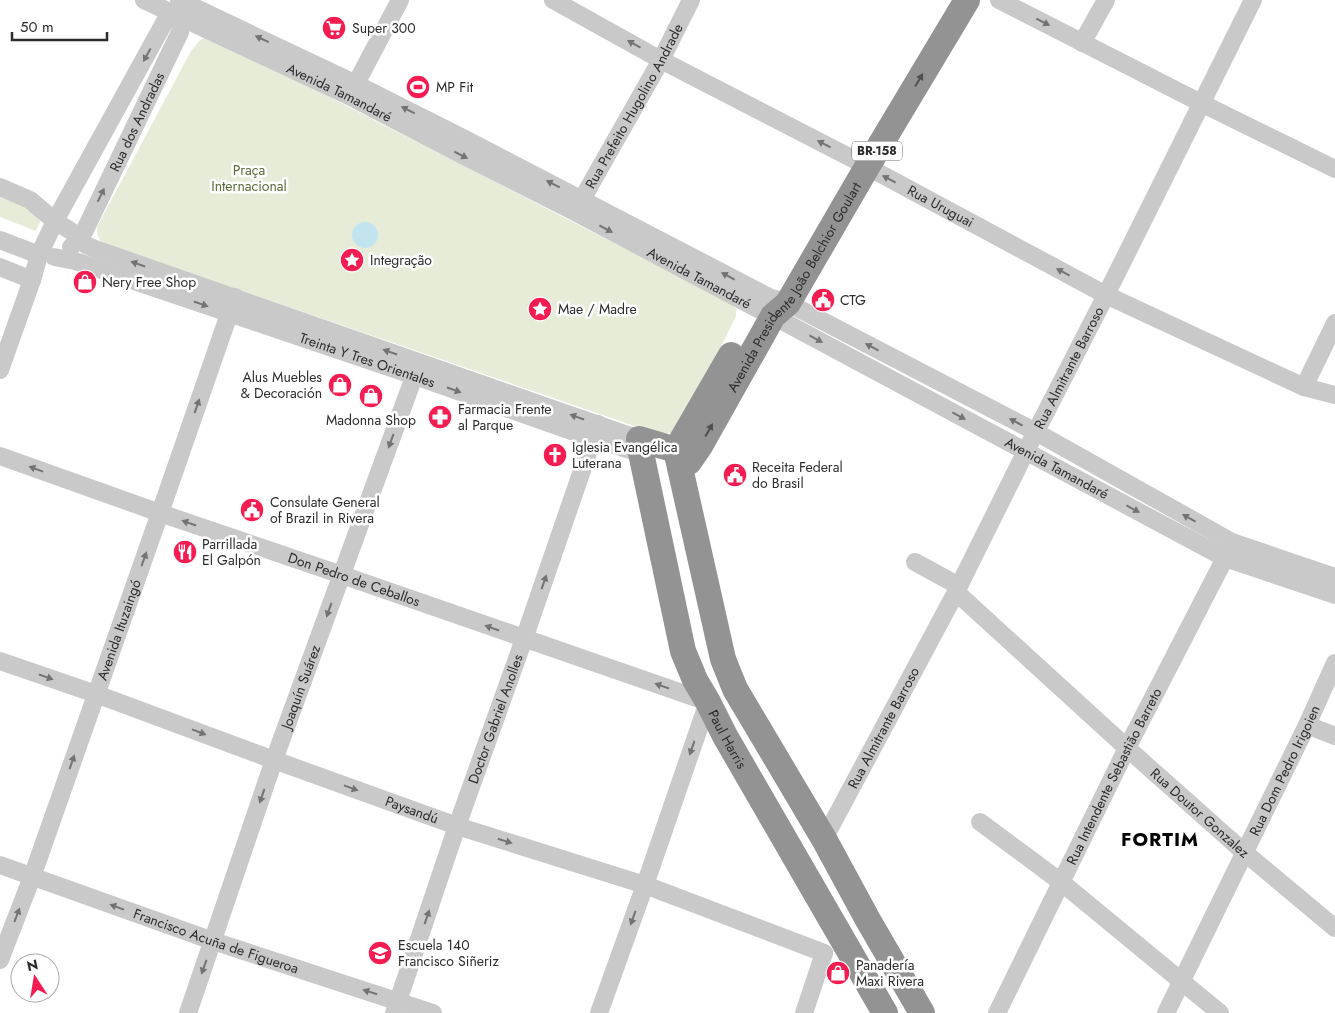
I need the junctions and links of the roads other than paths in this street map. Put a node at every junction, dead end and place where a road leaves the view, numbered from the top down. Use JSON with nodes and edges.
{"nodes":[{"id":1,"x":144,"y":0,"type":"edge"},
{"id":2,"x":400,"y":0,"type":"edge"},
{"id":3,"x":553,"y":0,"type":"edge"},
{"id":4,"x":691,"y":0,"type":"edge"},
{"id":5,"x":946,"y":0,"type":"edge"},
{"id":6,"x":967,"y":0,"type":"edge"},
{"id":7,"x":999,"y":0,"type":"edge"},
{"id":8,"x":1106,"y":0,"type":"edge"},
{"id":9,"x":1253,"y":0,"type":"edge"},
{"id":10,"x":178,"y":7,"type":"edge"},
{"id":11,"x":1082,"y":43,"type":"junction"},
{"id":12,"x":662,"y":60,"type":"junction"},
{"id":13,"x":353,"y":90,"type":"junction"},
{"id":14,"x":1201,"y":103,"type":"junction"},
{"id":15,"x":860,"y":163,"type":"junction"},
{"id":16,"x":1335,"y":169,"type":"edge"},
{"id":17,"x":0,"y":187,"type":"edge"},
{"id":18,"x":578,"y":206,"type":"junction"},
{"id":19,"x":0,"y":240,"type":"edge"},
{"id":20,"x":54,"y":243,"type":"junction"},
{"id":21,"x":0,"y":267,"type":"edge"},
{"id":22,"x":32,"y":280,"type":"junction"},
{"id":23,"x":1106,"y":295,"type":"junction"},
{"id":24,"x":232,"y":305,"type":"junction"},
{"id":25,"x":772,"y":307,"type":"junction"},
{"id":26,"x":1335,"y":323,"type":"edge"},
{"id":27,"x":417,"y":369,"type":"junction"},
{"id":28,"x":0,"y":370,"type":"edge"},
{"id":29,"x":1304,"y":386,"type":"junction"},
{"id":30,"x":1335,"y":395,"type":"edge"},
{"id":31,"x":596,"y":431,"type":"junction"},
{"id":32,"x":1036,"y":432,"type":"junction"},
{"id":33,"x":640,"y":446,"type":"junction"},
{"id":34,"x":1026,"y":451,"type":"junction"},
{"id":35,"x":0,"y":456,"type":"edge"},
{"id":36,"x":678,"y":458,"type":"junction"},
{"id":37,"x":160,"y":513,"type":"junction"},
{"id":38,"x":1232,"y":542,"type":"junction"},
{"id":39,"x":1225,"y":558,"type":"junction"},
{"id":40,"x":915,"y":562,"type":"dead end"},
{"id":41,"x":342,"y":575,"type":"junction"},
{"id":42,"x":1335,"y":577,"type":"edge"},
{"id":43,"x":958,"y":589,"type":"junction"},
{"id":44,"x":1335,"y":595,"type":"edge"},
{"id":45,"x":524,"y":639,"type":"junction"},
{"id":46,"x":0,"y":661,"type":"edge"},
{"id":47,"x":1335,"y":663,"type":"edge"},
{"id":48,"x":735,"y":689,"type":"junction"},
{"id":49,"x":96,"y":694,"type":"junction"},
{"id":50,"x":708,"y":702,"type":"junction"},
{"id":51,"x":1307,"y":725,"type":"junction"},
{"id":52,"x":1335,"y":736,"type":"edge"},
{"id":53,"x":1127,"y":748,"type":"junction"},
{"id":54,"x":274,"y":760,"type":"junction"},
{"id":55,"x":980,"y":822,"type":"dead end"},
{"id":56,"x":457,"y":826,"type":"junction"},
{"id":57,"x":824,"y":838,"type":"junction"},
{"id":58,"x":1244,"y":852,"type":"junction"},
{"id":59,"x":0,"y":866,"type":"edge"},
{"id":60,"x":32,"y":877,"type":"junction"},
{"id":61,"x":1062,"y":882,"type":"junction"},
{"id":62,"x":645,"y":885,"type":"junction"},
{"id":63,"x":868,"y":920,"type":"junction"},
{"id":64,"x":1335,"y":928,"type":"edge"},
{"id":65,"x":213,"y":941,"type":"junction"},
{"id":66,"x":833,"y":946,"type":"junction"},
{"id":67,"x":0,"y":960,"type":"edge"},
{"id":68,"x":1182,"y":981,"type":"junction"},
{"id":69,"x":396,"y":1007,"type":"edge"},
{"id":70,"x":188,"y":1013,"type":"edge"},
{"id":71,"x":433,"y":1013,"type":"edge"},
{"id":72,"x":600,"y":1013,"type":"edge"},
{"id":73,"x":804,"y":1013,"type":"edge"},
{"id":74,"x":884,"y":1013,"type":"edge"},
{"id":75,"x":922,"y":1013,"type":"edge"},
{"id":76,"x":996,"y":1013,"type":"edge"},
{"id":77,"x":1166,"y":1013,"type":"edge"},
{"id":78,"x":1220,"y":1013,"type":"edge"}],
"edges":[{"from":1,"to":10,"type":"street","name":"Avenida Tamandaré"},
{"from":2,"to":13,"type":"street"},
{"from":12,"to":3,"type":"street","name":"Rua Uruguai","one_way":true},
{"from":4,"to":12,"type":"street","name":"Rua Prefeito Hugolino Andrade"},
{"from":5,"to":15,"type":"highway","name":"Avenida Presidente João Belchior Goulart","number":"BR-158"},
{"from":15,"to":6,"type":"highway","name":"Avenida Presidente João Belchior Goulart","number":"BR-158","one_way":true},
{"from":7,"to":11,"type":"street","one_way":true},
{"from":8,"to":11,"type":"street"},
{"from":9,"to":14,"type":"street","name":"Rua Almitrante Barroso"},
{"from":10,"to":13,"type":"street","name":"Avenida Tamandaré"},
{"from":10,"to":20,"type":"street","name":"Rua dos Andradas","one_way":true},
{"from":20,"to":10,"type":"street","name":"Rua dos Andradas","one_way":true},
{"from":11,"to":14,"type":"street"},
{"from":15,"to":12,"type":"street","name":"Rua Uruguai","one_way":true},
{"from":12,"to":18,"type":"street","name":"Rua Prefeito Hugolino Andrade"},
{"from":13,"to":18,"type":"street","name":"Avenida Tamandaré"},
{"from":14,"to":16,"type":"street"},
{"from":14,"to":23,"type":"street","name":"Rua Almitrante Barroso"},
{"from":23,"to":15,"type":"street","name":"Rua Uruguai","one_way":true},
{"from":15,"to":25,"type":"highway","name":"Avenida Presidente João Belchior Goulart","number":"BR-158"},
{"from":17,"to":20,"type":"street"},
{"from":18,"to":25,"type":"street","name":"Avenida Tamandaré"},
{"from":19,"to":20,"type":"street"},
{"from":20,"to":22,"type":"street"},
{"from":24,"to":20,"type":"street","name":"Treinta Y Tres Orientales","one_way":true},
{"from":20,"to":24,"type":"street","name":"Treinta Y Tres Orientales","one_way":true},
{"from":21,"to":22,"type":"street"},
{"from":22,"to":28,"type":"street"},
{"from":23,"to":29,"type":"street","name":"Rua Uruguai"},
{"from":23,"to":32,"type":"street","name":"Rua Almitrante Barroso"},
{"from":24,"to":27,"type":"street","name":"Treinta Y Tres Orientales"},
{"from":37,"to":24,"type":"street","name":"Avenida Ituzaingó","one_way":true},
{"from":32,"to":25,"type":"street","name":"Avenida Tamandaré","one_way":true},
{"from":25,"to":34,"type":"street","name":"Avenida Tamandaré","one_way":true},
{"from":25,"to":36,"type":"highway","name":"Avenida Presidente João Belchior Goulart","number":"BR-158"},
{"from":26,"to":29,"type":"street"},
{"from":27,"to":31,"type":"street","name":"Treinta Y Tres Orientales"},
{"from":27,"to":41,"type":"street","name":"Joaquín Suárez","one_way":true},
{"from":29,"to":30,"type":"street","name":"Rua Uruguai"},
{"from":31,"to":33,"type":"street","name":"Treinta Y Tres Orientales"},
{"from":45,"to":31,"type":"street","name":"Doctor Gabriel Anolles","one_way":true},
{"from":32,"to":34,"type":"street","name":"Rua Almitrante Barroso"},
{"from":38,"to":32,"type":"street","name":"Avenida Tamandaré","one_way":true},
{"from":33,"to":36,"type":"highway","name":"Treinta Y Tres Orientales"},
{"from":33,"to":50,"type":"highway","name":"Paul Harris"},
{"from":34,"to":39,"type":"street","name":"Avenida Tamandaré","one_way":true},
{"from":34,"to":43,"type":"street","name":"Rua Almitrante Barroso"},
{"from":37,"to":35,"type":"street","name":"Don Pedro de Ceballos","one_way":true},
{"from":36,"to":48,"type":"highway"},
{"from":41,"to":37,"type":"street","name":"Don Pedro de Ceballos","one_way":true},
{"from":49,"to":37,"type":"street","name":"Avenida Ituzaingó","one_way":true},
{"from":38,"to":39,"type":"street","name":"Rua Intendente Sebastião Barreto"},
{"from":38,"to":42,"type":"street","name":"Avenida Tamandaré"},
{"from":39,"to":44,"type":"street","name":"Avenida Tamandaré"},
{"from":39,"to":53,"type":"street","name":"Rua Intendente Sebastião Barreto"},
{"from":40,"to":43,"type":"street","name":"Rua Doutor Gonzalez"},
{"from":45,"to":41,"type":"street","name":"Don Pedro de Ceballos","one_way":true},
{"from":41,"to":54,"type":"street","name":"Joaquín Suárez","one_way":true},
{"from":43,"to":53,"type":"street","name":"Rua Doutor Gonzalez"},
{"from":43,"to":57,"type":"street","name":"Rua Almitrante Barroso"},
{"from":50,"to":45,"type":"street","name":"Don Pedro de Ceballos","one_way":true},
{"from":45,"to":56,"type":"street","name":"Doctor Gabriel Anolles"},
{"from":46,"to":49,"type":"street","name":"Paysandú","one_way":true},
{"from":47,"to":51,"type":"street","name":"Rua Dom Pedro Irigoien"},
{"from":48,"to":50,"type":"street"},
{"from":48,"to":57,"type":"highway"},
{"from":49,"to":54,"type":"street","name":"Paysandú","one_way":true},
{"from":60,"to":49,"type":"street","name":"Avenida Ituzaingó","one_way":true},
{"from":50,"to":62,"type":"street","one_way":true},
{"from":50,"to":66,"type":"highway","name":"Paul Harris"},
{"from":51,"to":52,"type":"street"},
{"from":51,"to":58,"type":"street","name":"Rua Dom Pedro Irigoien"},
{"from":53,"to":58,"type":"street","name":"Rua Doutor Gonzalez"},
{"from":53,"to":61,"type":"street","name":"Rua Intendente Sebastião Barreto"},
{"from":54,"to":56,"type":"street","name":"Paysandú","one_way":true},
{"from":54,"to":65,"type":"street","name":"Joaquín Suárez","one_way":true},
{"from":55,"to":61,"type":"street"},
{"from":56,"to":62,"type":"street","name":"Paysandú","one_way":true},
{"from":69,"to":56,"type":"street","name":"Doctor Gabriel Anolles","one_way":true},
{"from":57,"to":63,"type":"highway"},
{"from":58,"to":64,"type":"street","name":"Rua Doutor Gonzalez"},
{"from":58,"to":68,"type":"street","name":"Rua Dom Pedro Irigoien"},
{"from":59,"to":60,"type":"street","name":"Francisco Acuña de Figueroa"},
{"from":65,"to":60,"type":"street","name":"Francisco Acuña de Figueroa","one_way":true},
{"from":67,"to":60,"type":"street","name":"Avenida Ituzaingó","one_way":true},
{"from":61,"to":68,"type":"street"},
{"from":61,"to":76,"type":"street","name":"Rua Intendente Sebastião Barreto"},
{"from":62,"to":66,"type":"street","name":"Paysandú"},
{"from":62,"to":72,"type":"street","one_way":true},
{"from":63,"to":66,"type":"street"},
{"from":63,"to":75,"type":"highway"},
{"from":69,"to":65,"type":"street","name":"Francisco Acuña de Figueroa","one_way":true},
{"from":65,"to":70,"type":"street","name":"Joaquín Suárez","one_way":true},
{"from":66,"to":73,"type":"street"},
{"from":66,"to":74,"type":"highway","name":"Paul Harris"},
{"from":68,"to":77,"type":"street","name":"Rua Dom Pedro Irigoien"},
{"from":68,"to":78,"type":"street"},
{"from":69,"to":71,"type":"street","name":"Francisco Acuña de Figueroa"}]}
